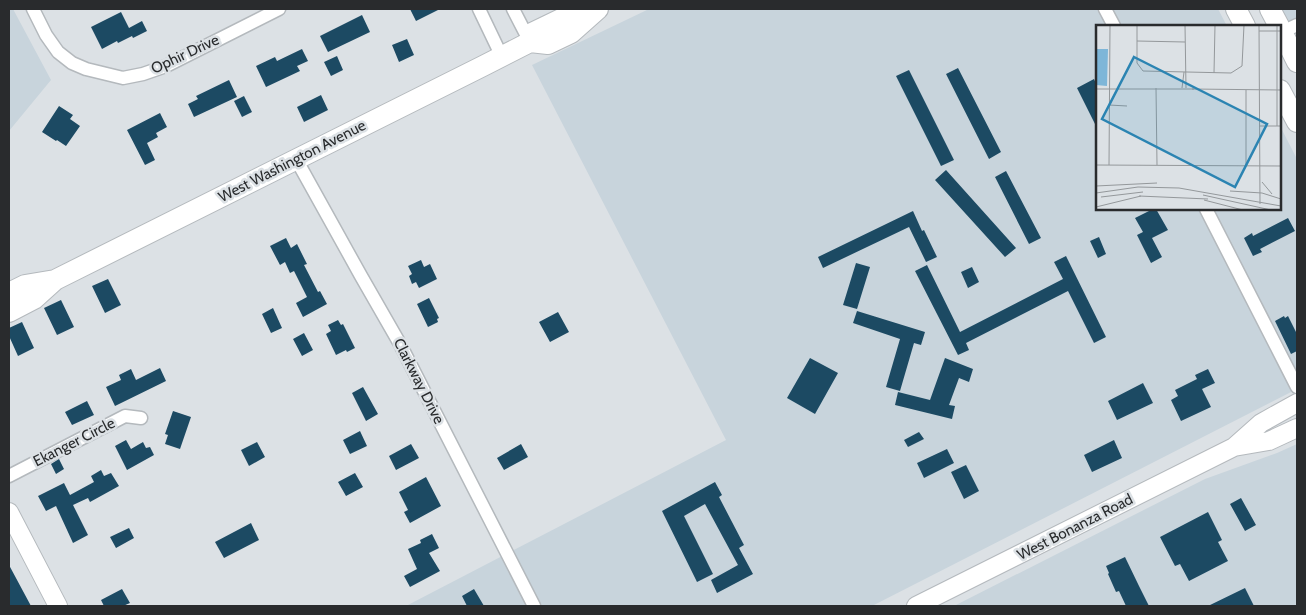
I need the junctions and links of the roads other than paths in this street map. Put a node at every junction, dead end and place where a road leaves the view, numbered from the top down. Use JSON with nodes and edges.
{"nodes":[{"id":1,"x":33,"y":9,"type":"edge"},
{"id":2,"x":279,"y":9,"type":"edge"},
{"id":3,"x":479,"y":9,"type":"edge"},
{"id":4,"x":513,"y":9,"type":"edge"},
{"id":5,"x":598,"y":9,"type":"edge"},
{"id":6,"x":1105,"y":9,"type":"edge"},
{"id":7,"x":1236,"y":9,"type":"edge"},
{"id":8,"x":1270,"y":9,"type":"edge"},
{"id":9,"x":1113,"y":25,"type":"edge"},
{"id":10,"x":1244,"y":25,"type":"edge"},
{"id":11,"x":1284,"y":29,"type":"edge"},
{"id":12,"x":530,"y":42,"type":"junction"},
{"id":13,"x":502,"y":57,"type":"junction"},
{"id":14,"x":1297,"y":62,"type":"edge"},
{"id":15,"x":1281,"y":92,"type":"edge"},
{"id":16,"x":1297,"y":122,"type":"edge"},
{"id":17,"x":296,"y":159,"type":"junction"},
{"id":18,"x":1207,"y":210,"type":"edge"},
{"id":19,"x":54,"y":280,"type":"junction"},
{"id":20,"x":9,"y":293,"type":"edge"},
{"id":21,"x":9,"y":312,"type":"edge"},
{"id":22,"x":1297,"y":387,"type":"edge"},
{"id":23,"x":1297,"y":403,"type":"edge"},
{"id":24,"x":141,"y":418,"type":"dead end"},
{"id":25,"x":1297,"y":428,"type":"edge"},
{"id":26,"x":1234,"y":447,"type":"junction"},
{"id":27,"x":9,"y":476,"type":"edge"},
{"id":28,"x":9,"y":512,"type":"edge"},
{"id":29,"x":58,"y":606,"type":"edge"},
{"id":30,"x":534,"y":606,"type":"edge"},
{"id":31,"x":916,"y":606,"type":"edge"}],
"edges":[{"from":1,"to":2,"type":"street","name":"Ophir Drive"},
{"from":3,"to":13,"type":"street"},
{"from":4,"to":12,"type":"street"},
{"from":5,"to":12,"type":"main road","name":"West Washington Avenue"},
{"from":6,"to":9,"type":"street"},
{"from":7,"to":10,"type":"main road"},
{"from":8,"to":11,"type":"main road"},
{"from":11,"to":14,"type":"main road"},
{"from":12,"to":13,"type":"main road","name":"West Washington Avenue"},
{"from":13,"to":17,"type":"main road","name":"West Washington Avenue"},
{"from":15,"to":16,"type":"main road"},
{"from":17,"to":19,"type":"main road","name":"West Washington Avenue"},
{"from":17,"to":30,"type":"street","name":"Clarkway Drive"},
{"from":18,"to":22,"type":"street"},
{"from":19,"to":20,"type":"main road","name":"West Washington Avenue"},
{"from":19,"to":21,"type":"main road","name":"West Washington Avenue"},
{"from":23,"to":26,"type":"main road","name":"West Bonanza Road"},
{"from":24,"to":27,"type":"street","name":"Ekanger Circle"},
{"from":25,"to":26,"type":"main road","name":"West Bonanza Road"},
{"from":26,"to":31,"type":"main road","name":"West Bonanza Road"},
{"from":28,"to":29,"type":"main road"}]}
